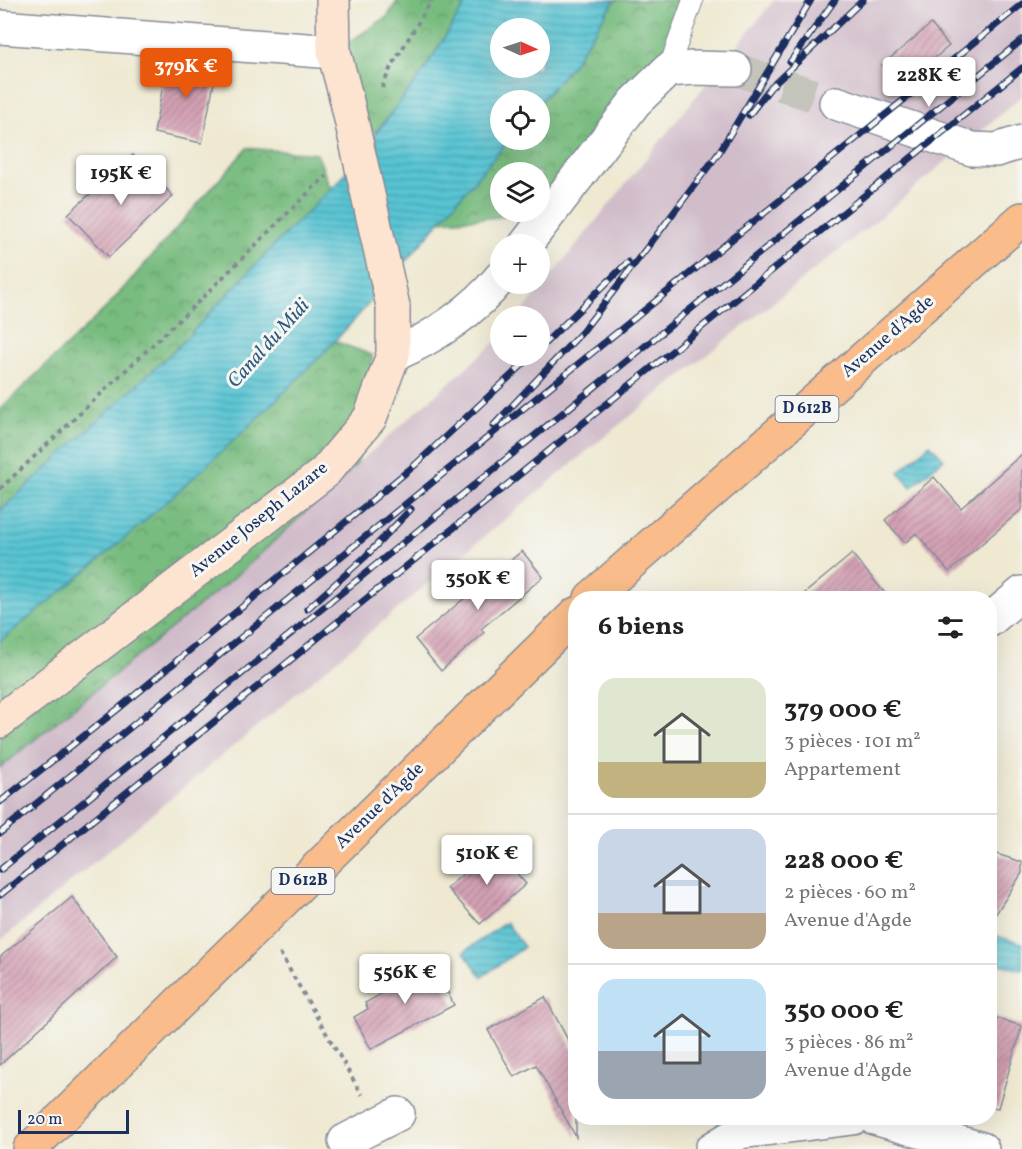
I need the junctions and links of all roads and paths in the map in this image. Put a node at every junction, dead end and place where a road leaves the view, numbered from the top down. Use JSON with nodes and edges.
{"nodes":[{"id":1,"x":333,"y":0,"type":"edge"},
{"id":2,"x":432,"y":0,"type":"edge"},
{"id":3,"x":693,"y":0,"type":"edge"},
{"id":4,"x":0,"y":27,"type":"edge"},
{"id":5,"x":334,"y":52,"type":"junction"},
{"id":6,"x":735,"y":69,"type":"tunnel mouth"},
{"id":7,"x":668,"y":70,"type":"junction"},
{"id":8,"x":381,"y":90,"type":"dead end"},
{"id":9,"x":836,"y":103,"type":"tunnel mouth"},
{"id":10,"x":1022,"y":142,"type":"edge"},
{"id":11,"x":330,"y":174,"type":"dead end"},
{"id":12,"x":1021,"y":221,"type":"edge"},
{"id":13,"x":534,"y":234,"type":"edge"},
{"id":14,"x":490,"y":291,"type":"edge"},
{"id":15,"x":393,"y":355,"type":"junction"},
{"id":16,"x":0,"y":489,"type":"edge"},
{"id":17,"x":599,"y":591,"type":"edge"},
{"id":18,"x":1022,"y":593,"type":"edge"},
{"id":19,"x":997,"y":614,"type":"edge"},
{"id":20,"x":568,"y":622,"type":"edge"},
{"id":21,"x":0,"y":721,"type":"edge"},
{"id":22,"x":262,"y":922,"type":"junction"},
{"id":23,"x":388,"y":1119,"type":"joint"},
{"id":24,"x":737,"y":1125,"type":"edge"},
{"id":25,"x":898,"y":1125,"type":"edge"},
{"id":26,"x":30,"y":1149,"type":"edge"},
{"id":27,"x":350,"y":1149,"type":"edge"},
{"id":28,"x":711,"y":1149,"type":"edge"},
{"id":29,"x":982,"y":1149,"type":"edge"}],
"edges":[{"from":1,"to":5,"type":"main road","name":"Avenue Joseph Lazare"},
{"from":2,"to":8,"type":"path"},
{"from":3,"to":7,"type":"lane"},
{"from":4,"to":5,"type":"street"},
{"from":5,"to":15,"type":"main road","name":"Avenue Joseph Lazare","bridge":true},
{"from":6,"to":7,"type":"street"},
{"from":7,"to":13,"type":"street"},
{"from":9,"to":10,"type":"street"},
{"from":11,"to":16,"type":"path"},
{"from":12,"to":17,"type":"main road","name":"Avenue d'Agde","number":"D 612B"},
{"from":14,"to":15,"type":"street"},
{"from":15,"to":21,"type":"main road","name":"Avenue Joseph Lazare"},
{"from":18,"to":19,"type":"street"},
{"from":20,"to":22,"type":"main road","name":"Avenue d'Agde","number":"D 612B"},
{"from":22,"to":23,"type":"path"},
{"from":22,"to":26,"type":"main road","name":"Avenue d'Agde","number":"D 612B"},
{"from":23,"to":27,"type":"street"},
{"from":24,"to":28,"type":"street"},
{"from":25,"to":29,"type":"street"}]}
